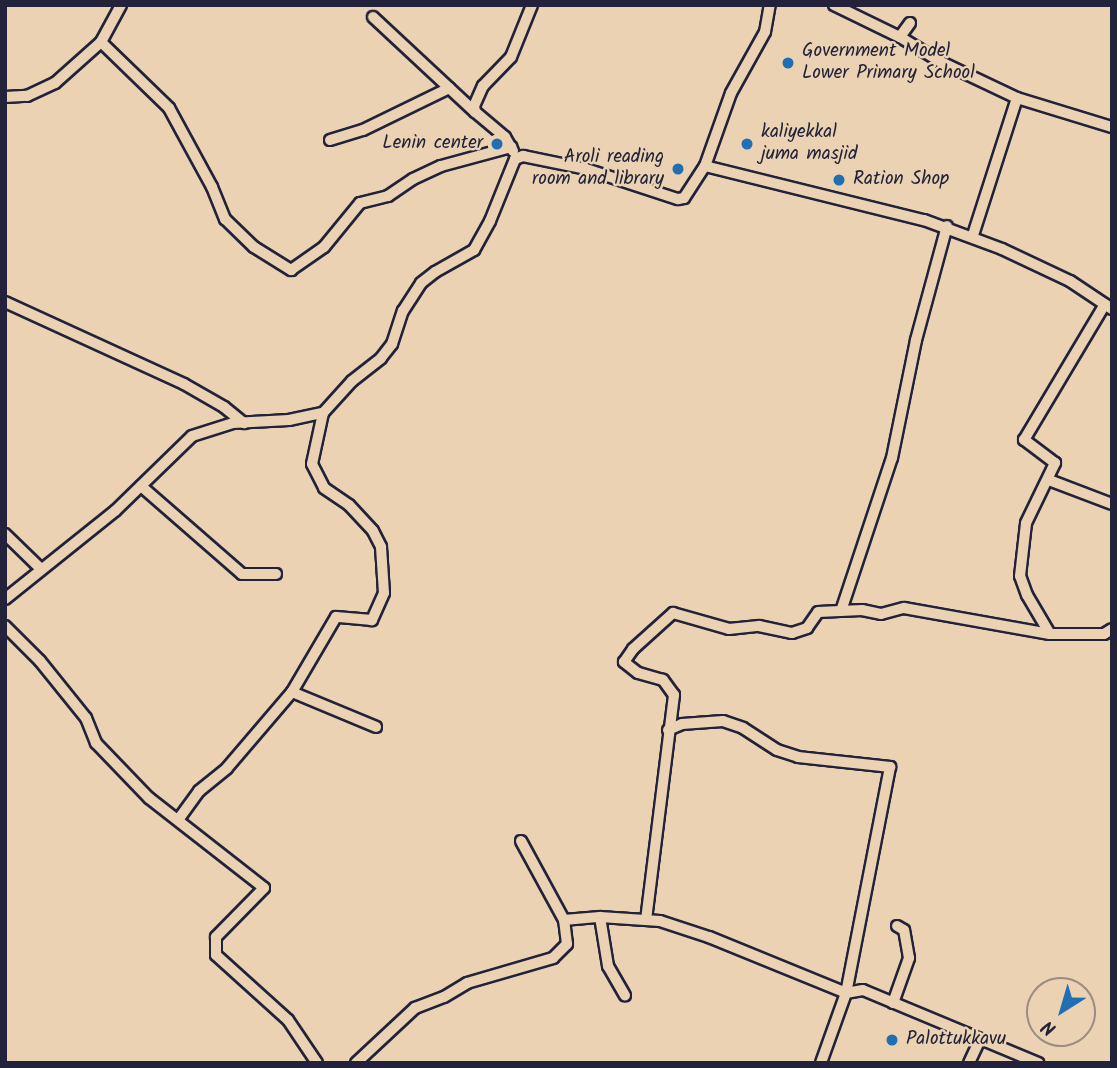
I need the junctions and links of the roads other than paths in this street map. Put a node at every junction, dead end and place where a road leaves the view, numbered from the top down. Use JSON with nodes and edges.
{"nodes":[{"id":1,"x":121,"y":5,"type":"edge"},
{"id":2,"x":532,"y":5,"type":"edge"},
{"id":3,"x":770,"y":5,"type":"edge"},
{"id":4,"x":834,"y":5,"type":"edge"},
{"id":5,"x":373,"y":17,"type":"dead end"},
{"id":6,"x":910,"y":23,"type":"dead end"},
{"id":7,"x":900,"y":37,"type":"junction"},
{"id":8,"x":101,"y":42,"type":"junction"},
{"id":9,"x":449,"y":88,"type":"junction"},
{"id":10,"x":5,"y":97,"type":"edge"},
{"id":11,"x":1017,"y":98,"type":"junction"},
{"id":12,"x":475,"y":111,"type":"junction"},
{"id":13,"x":1112,"y":127,"type":"edge"},
{"id":14,"x":330,"y":140,"type":"dead end"},
{"id":15,"x":511,"y":147,"type":"junction"},
{"id":16,"x":516,"y":159,"type":"junction"},
{"id":17,"x":705,"y":166,"type":"junction"},
{"id":18,"x":947,"y":226,"type":"junction"},
{"id":19,"x":973,"y":236,"type":"junction"},
{"id":20,"x":5,"y":302,"type":"edge"},
{"id":21,"x":1108,"y":306,"type":"edge"},
{"id":22,"x":323,"y":413,"type":"junction"},
{"id":23,"x":244,"y":423,"type":"junction"},
{"id":24,"x":1049,"y":480,"type":"junction"},
{"id":25,"x":141,"y":486,"type":"junction"},
{"id":26,"x":1112,"y":504,"type":"edge"},
{"id":27,"x":5,"y":534,"type":"edge"},
{"id":28,"x":41,"y":569,"type":"junction"},
{"id":29,"x":276,"y":574,"type":"dead end"},
{"id":30,"x":5,"y":599,"type":"edge"},
{"id":31,"x":841,"y":611,"type":"junction"},
{"id":32,"x":5,"y":626,"type":"edge"},
{"id":33,"x":1112,"y":629,"type":"edge"},
{"id":34,"x":1050,"y":634,"type":"junction"},
{"id":35,"x":292,"y":692,"type":"junction"},
{"id":36,"x":376,"y":727,"type":"dead end"},
{"id":37,"x":668,"y":730,"type":"junction"},
{"id":38,"x":178,"y":820,"type":"junction"},
{"id":39,"x":521,"y":841,"type":"dead end"},
{"id":40,"x":600,"y":916,"type":"junction"},
{"id":41,"x":564,"y":920,"type":"junction"},
{"id":42,"x":646,"y":920,"type":"junction"},
{"id":43,"x":897,"y":926,"type":"dead end"},
{"id":44,"x":846,"y":993,"type":"junction"},
{"id":45,"x":625,"y":995,"type":"dead end"},
{"id":46,"x":893,"y":1003,"type":"junction"},
{"id":47,"x":980,"y":1039,"type":"junction"},
{"id":48,"x":317,"y":1063,"type":"edge"},
{"id":49,"x":356,"y":1063,"type":"edge"},
{"id":50,"x":821,"y":1063,"type":"edge"},
{"id":51,"x":969,"y":1063,"type":"edge"},
{"id":52,"x":1038,"y":1063,"type":"edge"}],
"edges":[{"from":1,"to":8,"type":"street"},
{"from":2,"to":12,"type":"street"},
{"from":3,"to":17,"type":"street"},
{"from":4,"to":7,"type":"street"},
{"from":5,"to":9,"type":"street"},
{"from":6,"to":7,"type":"street"},
{"from":7,"to":11,"type":"street"},
{"from":8,"to":10,"type":"street"},
{"from":8,"to":15,"type":"street"},
{"from":9,"to":12,"type":"street"},
{"from":9,"to":14,"type":"street"},
{"from":11,"to":13,"type":"street"},
{"from":11,"to":19,"type":"street"},
{"from":12,"to":15,"type":"street"},
{"from":15,"to":16,"type":"street"},
{"from":16,"to":17,"type":"street"},
{"from":16,"to":22,"type":"street"},
{"from":17,"to":18,"type":"street"},
{"from":18,"to":19,"type":"street"},
{"from":18,"to":31,"type":"street"},
{"from":19,"to":21,"type":"street"},
{"from":20,"to":23,"type":"street"},
{"from":21,"to":24,"type":"street"},
{"from":22,"to":23,"type":"street"},
{"from":22,"to":35,"type":"street"},
{"from":23,"to":25,"type":"street"},
{"from":24,"to":26,"type":"street"},
{"from":24,"to":34,"type":"street"},
{"from":25,"to":28,"type":"street"},
{"from":25,"to":29,"type":"street"},
{"from":27,"to":28,"type":"street"},
{"from":28,"to":30,"type":"street"},
{"from":31,"to":34,"type":"street"},
{"from":31,"to":37,"type":"street"},
{"from":32,"to":38,"type":"street"},
{"from":33,"to":34,"type":"street"},
{"from":35,"to":36,"type":"street"},
{"from":35,"to":38,"type":"street"},
{"from":37,"to":42,"type":"street"},
{"from":37,"to":44,"type":"street"},
{"from":38,"to":48,"type":"street"},
{"from":39,"to":41,"type":"street"},
{"from":40,"to":41,"type":"street"},
{"from":40,"to":42,"type":"street"},
{"from":40,"to":45,"type":"street"},
{"from":41,"to":49,"type":"street"},
{"from":42,"to":44,"type":"street"},
{"from":43,"to":46,"type":"street"},
{"from":44,"to":46,"type":"street"},
{"from":44,"to":50,"type":"street"},
{"from":46,"to":47,"type":"street"},
{"from":47,"to":51,"type":"street"},
{"from":47,"to":52,"type":"street"}]}
